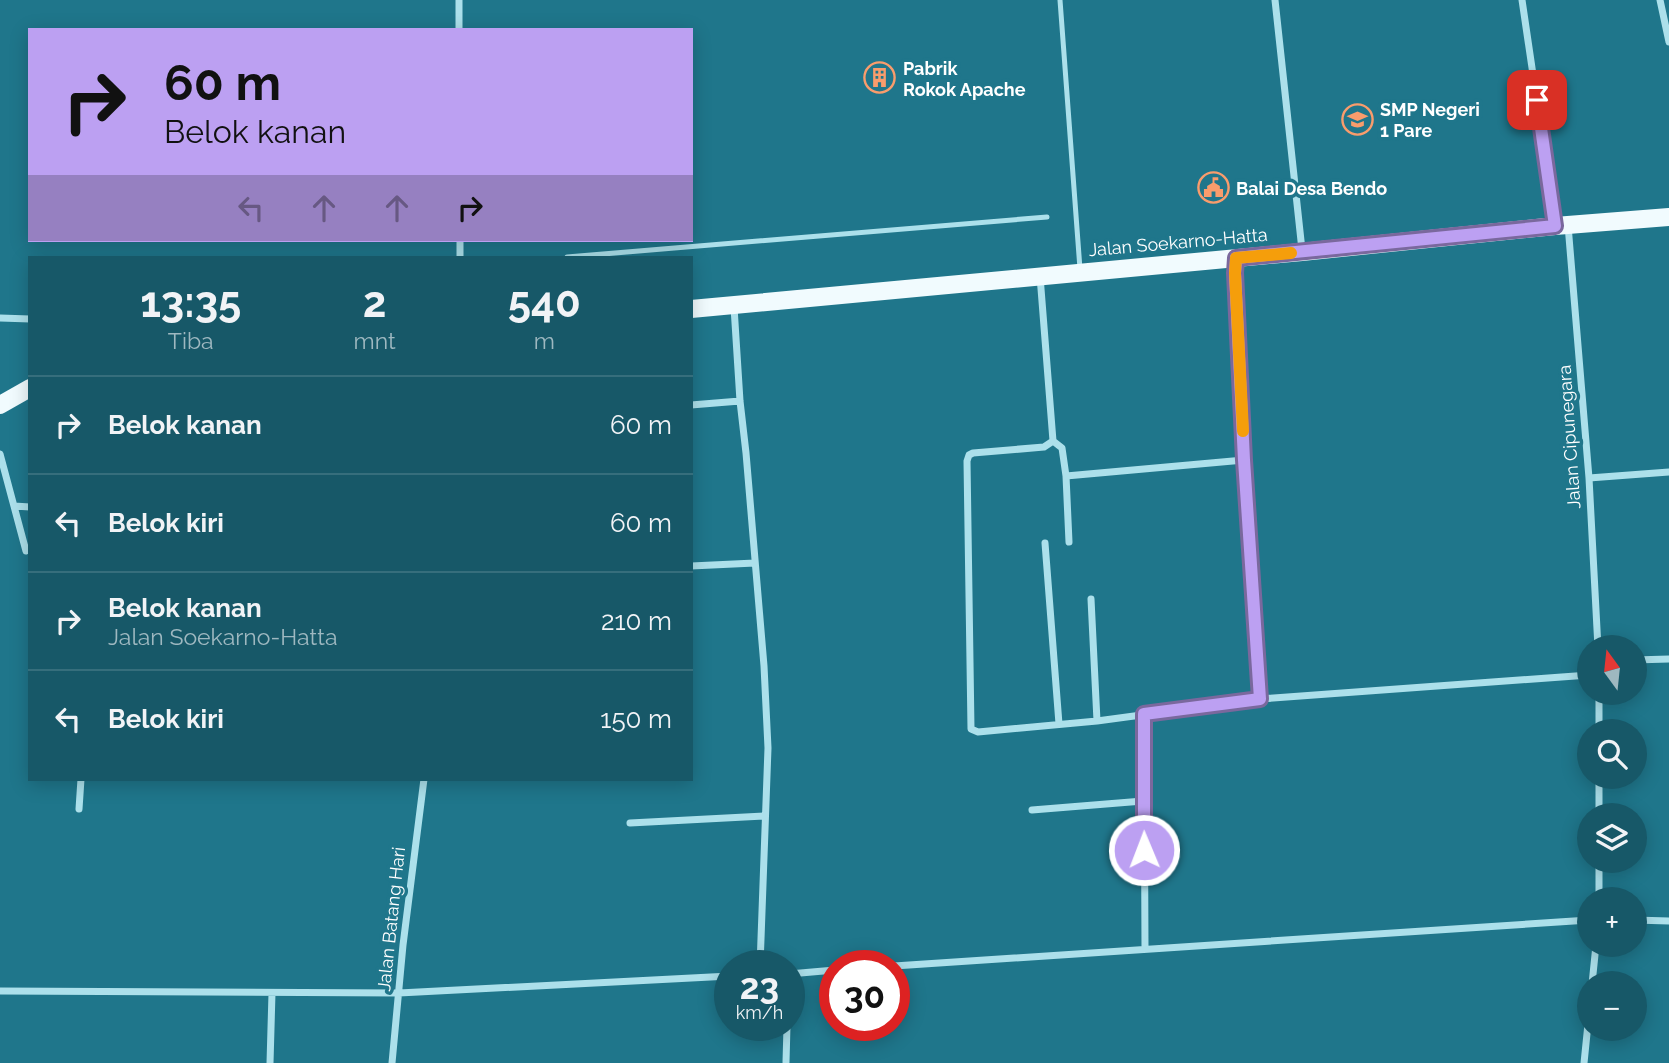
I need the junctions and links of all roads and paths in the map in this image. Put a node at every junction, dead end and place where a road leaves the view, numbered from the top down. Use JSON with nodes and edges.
{"nodes":[{"id":1,"x":459,"y":0,"type":"edge"},
{"id":2,"x":1060,"y":0,"type":"edge"},
{"id":3,"x":1275,"y":0,"type":"edge"},
{"id":4,"x":1522,"y":0,"type":"edge"},
{"id":5,"x":1660,"y":0,"type":"edge"},
{"id":6,"x":459,"y":28,"type":"edge"},
{"id":7,"x":1669,"y":42,"type":"edge"},
{"id":8,"x":1047,"y":217,"type":"dead end"},
{"id":9,"x":1669,"y":217,"type":"edge"},
{"id":10,"x":1561,"y":225,"type":"junction"},
{"id":11,"x":1302,"y":252,"type":"junction"},
{"id":12,"x":579,"y":256,"type":"edge"},
{"id":13,"x":1236,"y":258,"type":"junction"},
{"id":14,"x":1080,"y":272,"type":"junction"},
{"id":15,"x":1040,"y":276,"type":"junction"},
{"id":16,"x":734,"y":306,"type":"junction"},
{"id":17,"x":693,"y":309,"type":"edge"},
{"id":18,"x":0,"y":318,"type":"edge"},
{"id":19,"x":28,"y":319,"type":"edge"},
{"id":20,"x":28,"y":389,"type":"edge"},
{"id":21,"x":740,"y":401,"type":"junction"},
{"id":22,"x":0,"y":405,"type":"edge"},
{"id":23,"x":693,"y":405,"type":"edge"},
{"id":24,"x":1054,"y":441,"type":"junction"},
{"id":25,"x":0,"y":454,"type":"edge"},
{"id":26,"x":1244,"y":460,"type":"junction"},
{"id":27,"x":1669,"y":472,"type":"edge"},
{"id":28,"x":1066,"y":477,"type":"junction"},
{"id":29,"x":1589,"y":478,"type":"junction"},
{"id":30,"x":14,"y":506,"type":"junction"},
{"id":31,"x":28,"y":507,"type":"edge"},
{"id":32,"x":1069,"y":542,"type":"dead end"},
{"id":33,"x":1045,"y":543,"type":"dead end"},
{"id":34,"x":26,"y":551,"type":"dead end"},
{"id":35,"x":755,"y":563,"type":"junction"},
{"id":36,"x":693,"y":566,"type":"edge"},
{"id":37,"x":1091,"y":599,"type":"dead end"},
{"id":38,"x":1597,"y":635,"type":"edge"},
{"id":39,"x":1669,"y":659,"type":"edge"},
{"id":40,"x":1647,"y":660,"type":"edge"},
{"id":41,"x":1577,"y":676,"type":"edge"},
{"id":42,"x":1260,"y":699,"type":"junction"},
{"id":43,"x":1144,"y":714,"type":"junction"},
{"id":44,"x":1097,"y":721,"type":"junction"},
{"id":45,"x":1059,"y":724,"type":"junction"},
{"id":46,"x":81,"y":781,"type":"edge"},
{"id":47,"x":424,"y":781,"type":"edge"},
{"id":48,"x":1143,"y":801,"type":"junction"},
{"id":49,"x":79,"y":809,"type":"dead end"},
{"id":50,"x":1032,"y":810,"type":"dead end"},
{"id":51,"x":765,"y":816,"type":"junction"},
{"id":52,"x":630,"y":823,"type":"dead end"},
{"id":53,"x":1647,"y":920,"type":"edge"},
{"id":54,"x":1577,"y":921,"type":"edge"},
{"id":55,"x":1669,"y":921,"type":"edge"},
{"id":56,"x":1145,"y":949,"type":"junction"},
{"id":57,"x":761,"y":950,"type":"edge"},
{"id":58,"x":910,"y":965,"type":"edge"},
{"id":59,"x":714,"y":977,"type":"edge"},
{"id":60,"x":0,"y":991,"type":"edge"},
{"id":61,"x":272,"y":993,"type":"junction"},
{"id":62,"x":399,"y":993,"type":"junction"},
{"id":63,"x":787,"y":1041,"type":"edge"},
{"id":64,"x":1586,"y":1041,"type":"edge"},
{"id":65,"x":786,"y":1062,"type":"edge"},
{"id":66,"x":270,"y":1063,"type":"edge"},
{"id":67,"x":392,"y":1063,"type":"edge"},
{"id":68,"x":1584,"y":1063,"type":"edge"}],
"edges":[{"from":1,"to":6,"type":"street"},
{"from":2,"to":14,"type":"lane"},
{"from":3,"to":11,"type":"street"},
{"from":4,"to":10,"type":"street","name":"Jalan Cipunegara"},
{"from":5,"to":7,"type":"street"},
{"from":8,"to":12,"type":"lane"},
{"from":9,"to":10,"type":"main road","name":"Jalan Soekarno-Hatta"},
{"from":10,"to":11,"type":"main road","name":"Jalan Soekarno-Hatta"},
{"from":10,"to":29,"type":"street","name":"Jalan Cipunegara"},
{"from":11,"to":13,"type":"main road","name":"Jalan Soekarno-Hatta"},
{"from":13,"to":14,"type":"main road","name":"Jalan Soekarno-Hatta"},
{"from":13,"to":26,"type":"street"},
{"from":14,"to":15,"type":"main road","name":"Jalan Soekarno-Hatta"},
{"from":15,"to":16,"type":"main road","name":"Jalan Soekarno-Hatta"},
{"from":15,"to":24,"type":"street"},
{"from":16,"to":17,"type":"main road","name":"Jalan Soekarno-Hatta"},
{"from":16,"to":21,"type":"street"},
{"from":18,"to":19,"type":"street"},
{"from":20,"to":22,"type":"main road"},
{"from":21,"to":23,"type":"street"},
{"from":21,"to":35,"type":"street"},
{"from":24,"to":28,"type":"street"},
{"from":24,"to":45,"type":"street"},
{"from":25,"to":30,"type":"street"},
{"from":26,"to":28,"type":"street"},
{"from":26,"to":42,"type":"street"},
{"from":27,"to":29,"type":"street"},
{"from":28,"to":32,"type":"street"},
{"from":29,"to":38,"type":"street","name":"Jalan Cipunegara"},
{"from":30,"to":31,"type":"street"},
{"from":30,"to":34,"type":"street"},
{"from":33,"to":45,"type":"street"},
{"from":35,"to":36,"type":"street"},
{"from":35,"to":51,"type":"street"},
{"from":37,"to":44,"type":"street"},
{"from":39,"to":40,"type":"street"},
{"from":41,"to":42,"type":"street"},
{"from":42,"to":43,"type":"street"},
{"from":43,"to":44,"type":"street"},
{"from":43,"to":48,"type":"street"},
{"from":44,"to":45,"type":"street"},
{"from":46,"to":49,"type":"street"},
{"from":47,"to":62,"type":"street","name":"Jalan Batang Hari"},
{"from":48,"to":50,"type":"street"},
{"from":48,"to":56,"type":"street"},
{"from":51,"to":52,"type":"street"},
{"from":51,"to":57,"type":"street"},
{"from":53,"to":55,"type":"street"},
{"from":54,"to":56,"type":"street"},
{"from":56,"to":58,"type":"street"},
{"from":59,"to":62,"type":"street"},
{"from":60,"to":61,"type":"street"},
{"from":61,"to":62,"type":"street"},
{"from":61,"to":66,"type":"street"},
{"from":62,"to":67,"type":"street","name":"Jalan Batang Hari"},
{"from":63,"to":65,"type":"street"},
{"from":64,"to":68,"type":"street"}]}
